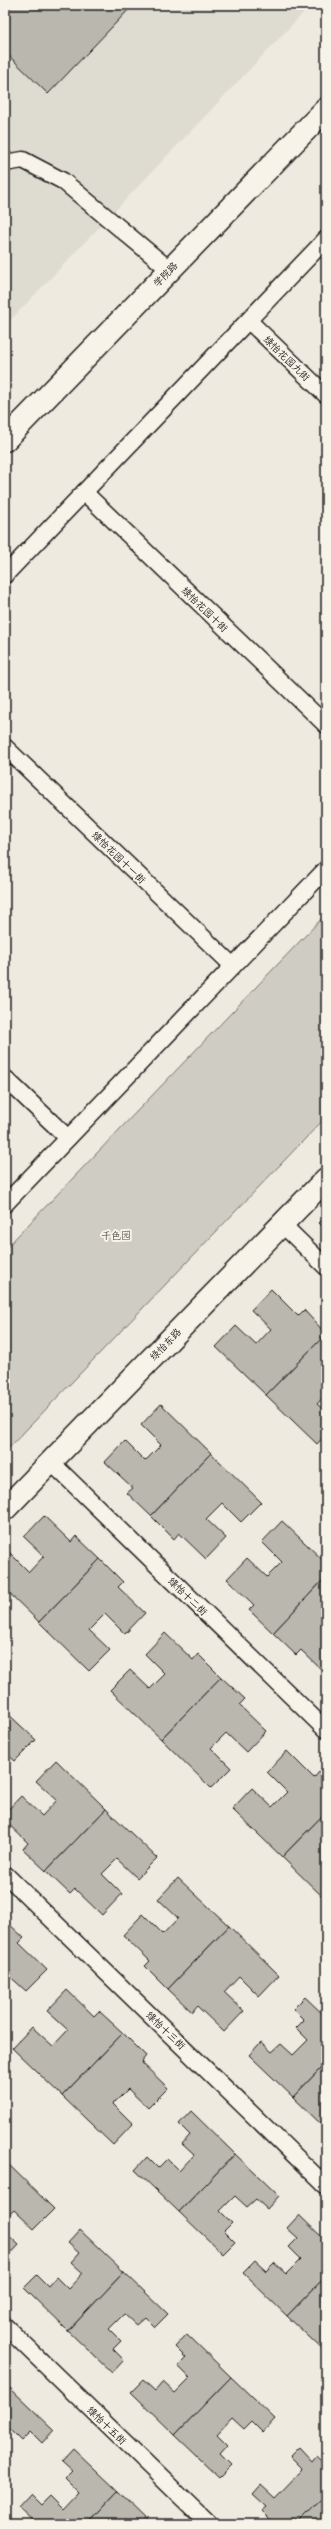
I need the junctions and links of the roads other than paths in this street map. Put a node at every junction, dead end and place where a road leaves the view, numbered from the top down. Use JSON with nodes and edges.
{"nodes":[{"id":1,"x":326,"y":109,"type":"edge"},
{"id":2,"x":5,"y":163,"type":"edge"},
{"id":3,"x":326,"y":240,"type":"edge"},
{"id":4,"x":170,"y":270,"type":"junction"},
{"id":5,"x":249,"y":321,"type":"junction"},
{"id":6,"x":326,"y":395,"type":"edge"},
{"id":7,"x":5,"y":440,"type":"edge"},
{"id":8,"x":84,"y":492,"type":"junction"},
{"id":9,"x":5,"y":575,"type":"edge"},
{"id":10,"x":326,"y":725,"type":"edge"},
{"id":11,"x":5,"y":748,"type":"edge"},
{"id":12,"x":326,"y":869,"type":"edge"},
{"id":13,"x":233,"y":966,"type":"junction"},
{"id":14,"x":5,"y":1078,"type":"edge"},
{"id":15,"x":68,"y":1138,"type":"junction"},
{"id":16,"x":326,"y":1179,"type":"edge"},
{"id":17,"x":5,"y":1204,"type":"edge"},
{"id":18,"x":282,"y":1224,"type":"junction"},
{"id":19,"x":326,"y":1267,"type":"edge"},
{"id":20,"x":50,"y":1462,"type":"junction"},
{"id":21,"x":5,"y":1509,"type":"edge"},
{"id":22,"x":326,"y":1730,"type":"edge"},
{"id":23,"x":5,"y":1874,"type":"edge"},
{"id":24,"x":326,"y":2186,"type":"edge"},
{"id":25,"x":5,"y":2326,"type":"edge"},
{"id":26,"x":209,"y":2524,"type":"edge"}],
"edges":[{"from":1,"to":4,"type":"street","name":"学院路"},
{"from":2,"to":4,"type":"lane"},
{"from":3,"to":5,"type":"lane"},
{"from":4,"to":7,"type":"street","name":"学院路"},
{"from":5,"to":6,"type":"lane","name":"绿怡花园九街"},
{"from":5,"to":8,"type":"lane"},
{"from":8,"to":9,"type":"lane"},
{"from":8,"to":10,"type":"lane","name":"绿怡花园十街"},
{"from":11,"to":13,"type":"lane","name":"绿怡花园十一街"},
{"from":12,"to":13,"type":"lane"},
{"from":13,"to":15,"type":"lane"},
{"from":14,"to":15,"type":"lane"},
{"from":15,"to":17,"type":"lane"},
{"from":16,"to":18,"type":"street","name":"绿怡东路"},
{"from":18,"to":19,"type":"lane"},
{"from":18,"to":20,"type":"street","name":"绿怡东路"},
{"from":20,"to":21,"type":"street","name":"绿怡东路"},
{"from":20,"to":22,"type":"lane","name":"绿怡十二街"},
{"from":23,"to":24,"type":"lane","name":"绿怡十三街"},
{"from":25,"to":26,"type":"lane","name":"绿怡十五街"}]}
